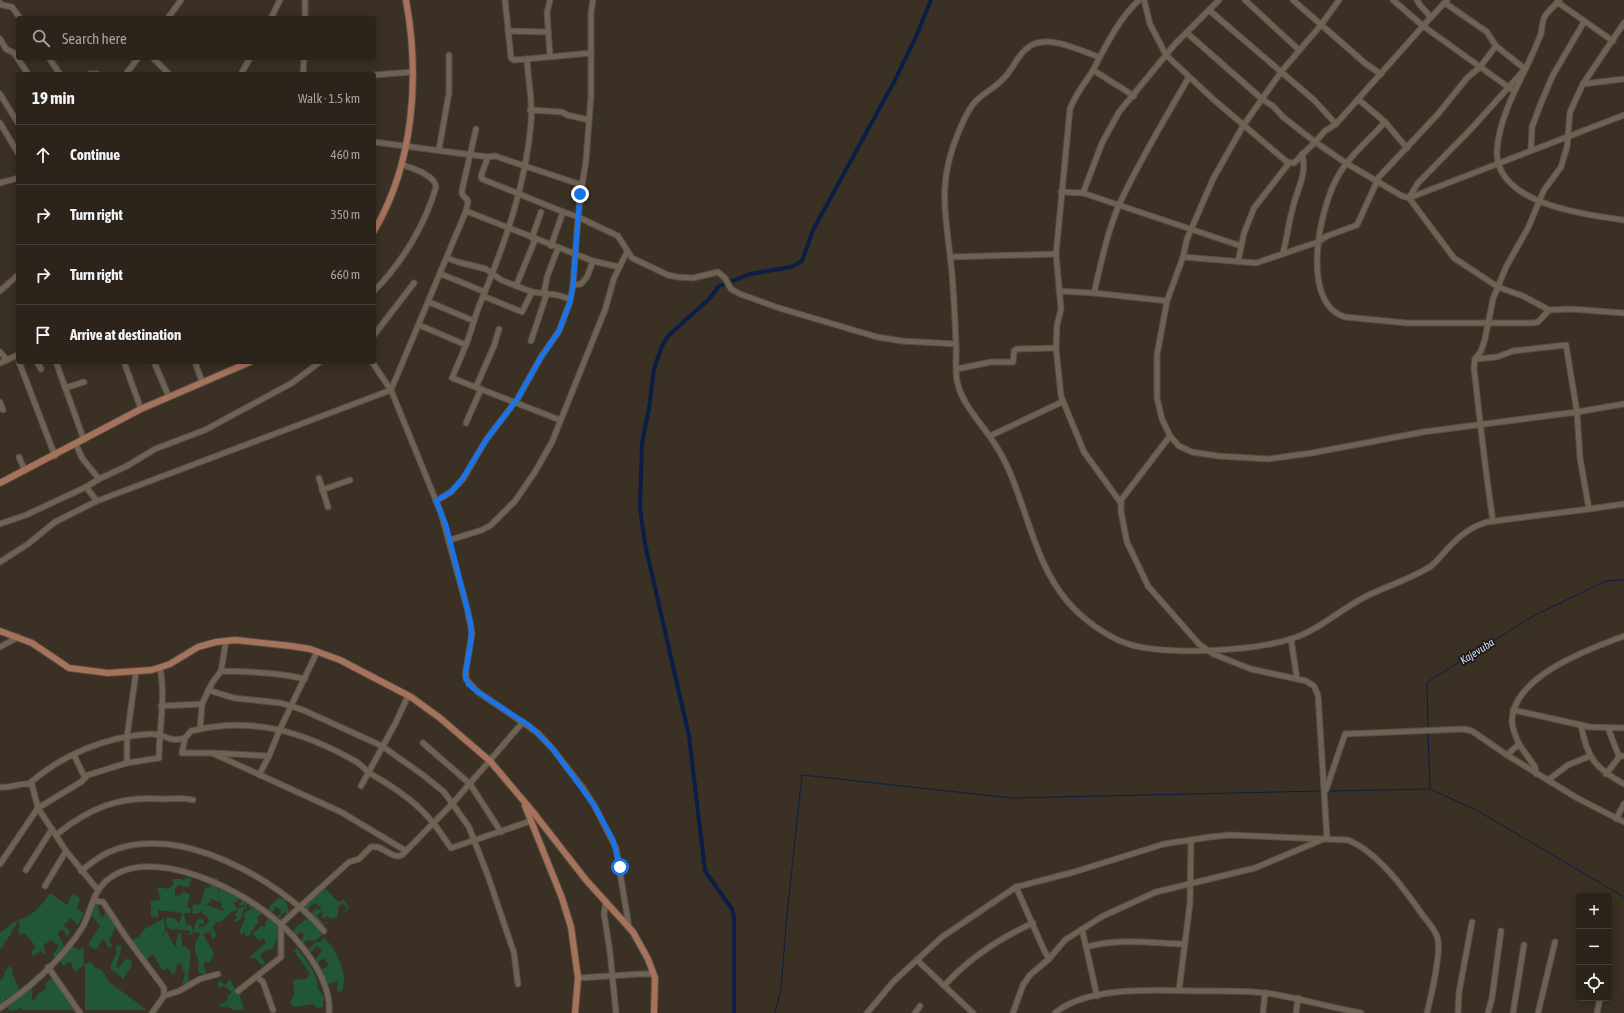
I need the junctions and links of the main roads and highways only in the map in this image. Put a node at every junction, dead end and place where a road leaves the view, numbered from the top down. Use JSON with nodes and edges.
{"nodes":[{"id":1,"x":406,"y":0,"type":"edge"},
{"id":2,"x":376,"y":228,"type":"edge"},
{"id":3,"x":245,"y":364,"type":"edge"},
{"id":4,"x":0,"y":484,"type":"edge"},
{"id":5,"x":0,"y":631,"type":"edge"},
{"id":6,"x":524,"y":802,"type":"junction"},
{"id":7,"x":575,"y":1013,"type":"edge"},
{"id":8,"x":654,"y":1013,"type":"edge"}],
"edges":[{"from":1,"to":2,"type":"main road"},
{"from":3,"to":4,"type":"main road"},
{"from":5,"to":6,"type":"main road"},
{"from":6,"to":7,"type":"main road"},
{"from":6,"to":8,"type":"main road"}]}
